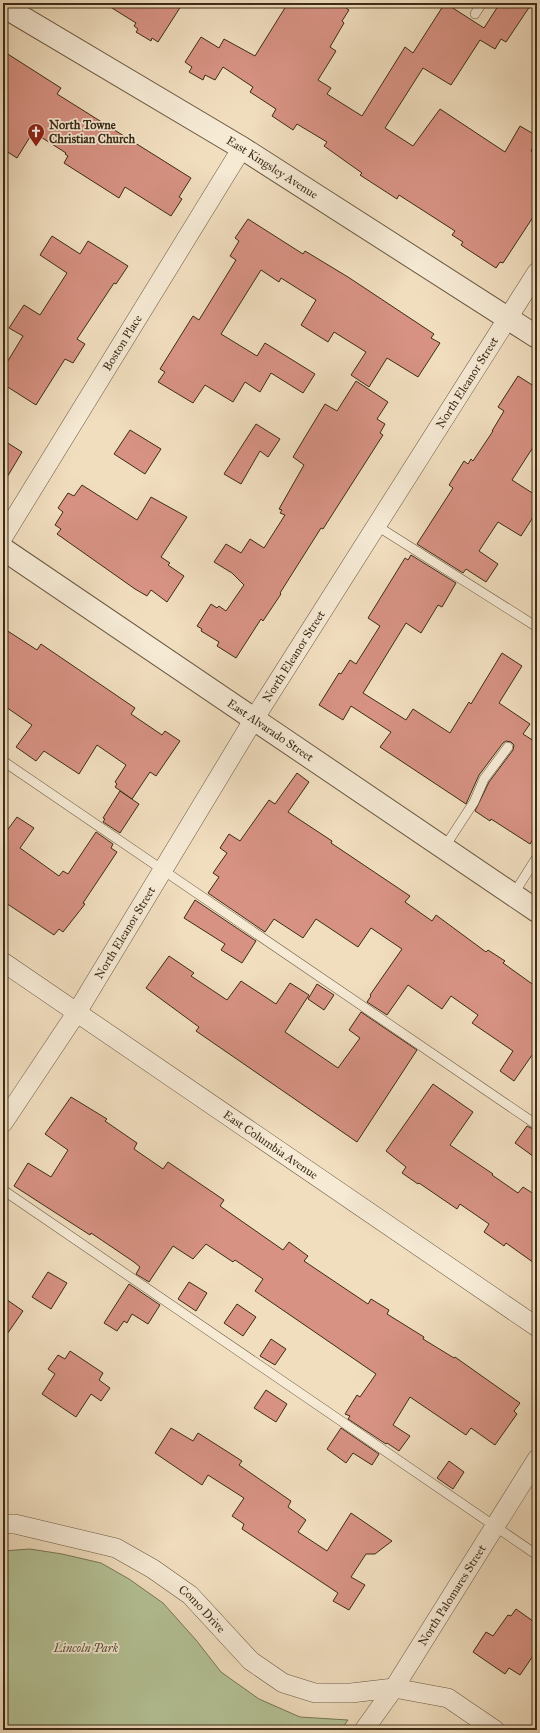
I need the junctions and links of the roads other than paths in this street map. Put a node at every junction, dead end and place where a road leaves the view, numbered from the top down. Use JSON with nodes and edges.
{"nodes":[{"id":1,"x":482,"y":3,"type":"edge"},
{"id":2,"x":3,"y":6,"type":"edge"},
{"id":3,"x":475,"y":14,"type":"dead end"},
{"id":4,"x":242,"y":148,"type":"junction"},
{"id":5,"x":537,"y":272,"type":"edge"},
{"id":6,"x":508,"y":319,"type":"junction"},
{"id":7,"x":537,"y":337,"type":"edge"},
{"id":8,"x":377,"y":526,"type":"junction"},
{"id":9,"x":3,"y":537,"type":"edge"},
{"id":10,"x":3,"y":549,"type":"edge"},
{"id":11,"x":537,"y":627,"type":"edge"},
{"id":12,"x":254,"y":718,"type":"junction"},
{"id":13,"x":508,"y":747,"type":"dead end"},
{"id":14,"x":3,"y":760,"type":"edge"},
{"id":15,"x":444,"y":848,"type":"junction"},
{"id":16,"x":537,"y":857,"type":"edge"},
{"id":17,"x":163,"y":869,"type":"junction"},
{"id":18,"x":513,"y":895,"type":"junction"},
{"id":19,"x":537,"y":911,"type":"edge"},
{"id":20,"x":3,"y":962,"type":"edge"},
{"id":21,"x":77,"y":1012,"type":"junction"},
{"id":22,"x":3,"y":1123,"type":"edge"},
{"id":23,"x":537,"y":1125,"type":"edge"},
{"id":24,"x":3,"y":1190,"type":"edge"},
{"id":25,"x":537,"y":1328,"type":"edge"},
{"id":26,"x":537,"y":1459,"type":"edge"},
{"id":27,"x":3,"y":1524,"type":"edge"},
{"id":28,"x":495,"y":1526,"type":"junction"},
{"id":29,"x":537,"y":1555,"type":"edge"},
{"id":30,"x":394,"y":1688,"type":"junction"},
{"id":31,"x":364,"y":1730,"type":"edge"},
{"id":32,"x":495,"y":1730,"type":"edge"}],
"edges":[{"from":1,"to":3,"type":"lane"},
{"from":2,"to":4,"type":"street","name":"East Kingsley Avenue"},
{"from":4,"to":6,"type":"street","name":"East Kingsley Avenue"},
{"from":4,"to":9,"type":"street","name":"Boston Place"},
{"from":5,"to":6,"type":"street","name":"North Eleanor Street"},
{"from":6,"to":7,"type":"street","name":"East Kingsley Avenue"},
{"from":6,"to":8,"type":"street","name":"North Eleanor Street"},
{"from":8,"to":11,"type":"lane"},
{"from":8,"to":12,"type":"street","name":"North Eleanor Street"},
{"from":10,"to":12,"type":"street","name":"East Alvarado Street"},
{"from":12,"to":15,"type":"street","name":"East Alvarado Street"},
{"from":12,"to":17,"type":"street","name":"North Eleanor Street"},
{"from":13,"to":15,"type":"lane"},
{"from":14,"to":17,"type":"lane"},
{"from":15,"to":18,"type":"street","name":"East Alvarado Street"},
{"from":16,"to":18,"type":"lane"},
{"from":17,"to":21,"type":"street","name":"North Eleanor Street"},
{"from":17,"to":23,"type":"lane"},
{"from":18,"to":19,"type":"street","name":"East Alvarado Street"},
{"from":20,"to":21,"type":"street","name":"East Columbia Avenue"},
{"from":21,"to":22,"type":"street","name":"North Eleanor Street"},
{"from":21,"to":25,"type":"street","name":"East Columbia Avenue"},
{"from":24,"to":28,"type":"lane"},
{"from":26,"to":28,"type":"street","name":"North Palomares Street"},
{"from":27,"to":30,"type":"street","name":"Como Drive"},
{"from":28,"to":29,"type":"lane"},
{"from":28,"to":30,"type":"street","name":"North Palomares Street"},
{"from":30,"to":31,"type":"street","name":"North Palomares Street"},
{"from":30,"to":32,"type":"street","name":"Como Drive"}]}
